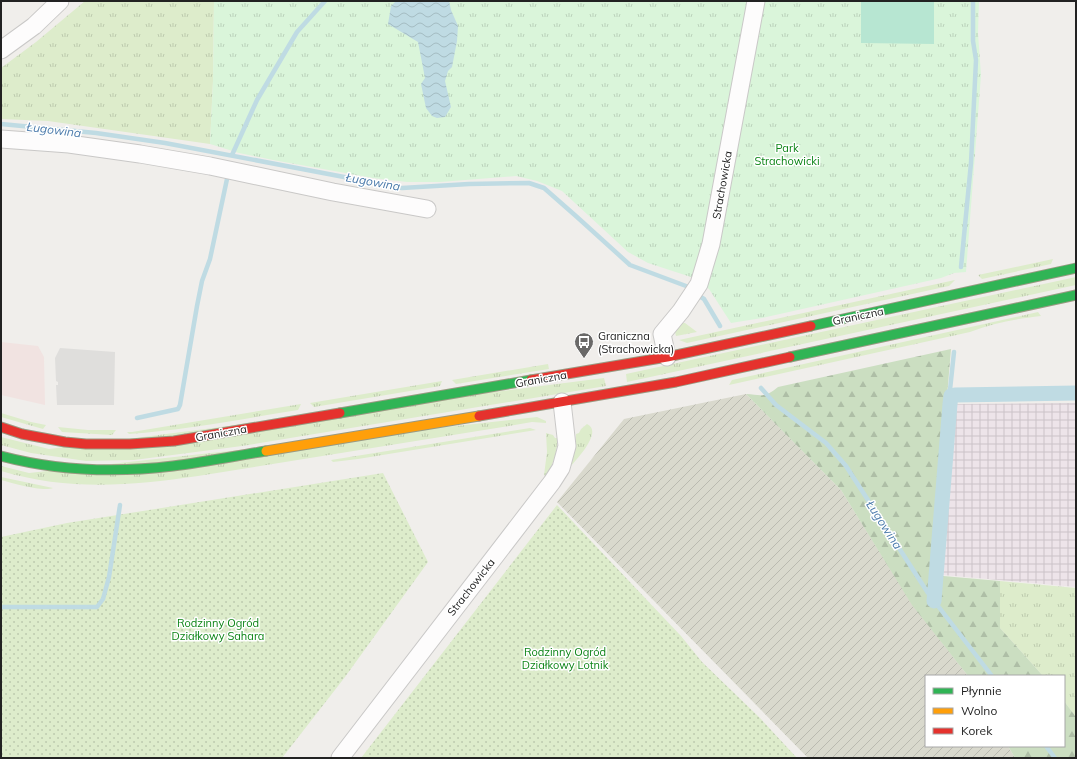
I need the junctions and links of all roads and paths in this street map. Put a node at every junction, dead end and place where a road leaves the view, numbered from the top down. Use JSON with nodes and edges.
{"nodes":[{"id":1,"x":60,"y":1,"type":"edge"},
{"id":2,"x":756,"y":1,"type":"edge"},
{"id":3,"x":1,"y":50,"type":"edge"},
{"id":4,"x":1,"y":139,"type":"edge"},
{"id":5,"x":427,"y":209,"type":"dead end"},
{"id":6,"x":1076,"y":268,"type":"edge"},
{"id":7,"x":1076,"y":295,"type":"edge"},
{"id":8,"x":667,"y":357,"type":"junction"},
{"id":9,"x":562,"y":402,"type":"junction"},
{"id":10,"x":1,"y":427,"type":"edge"},
{"id":11,"x":1,"y":456,"type":"edge"},
{"id":12,"x":340,"y":758,"type":"edge"}],
"edges":[{"from":1,"to":3,"type":"street"},
{"from":2,"to":8,"type":"street","name":"Strachowicka"},
{"from":4,"to":5,"type":"street"},
{"from":6,"to":8,"type":"main road","name":"Graniczna"},
{"from":7,"to":9,"type":"main road"},
{"from":8,"to":10,"type":"main road","name":"Graniczna"},
{"from":9,"to":11,"type":"main road"},
{"from":9,"to":12,"type":"street","name":"Strachowicka"}]}
